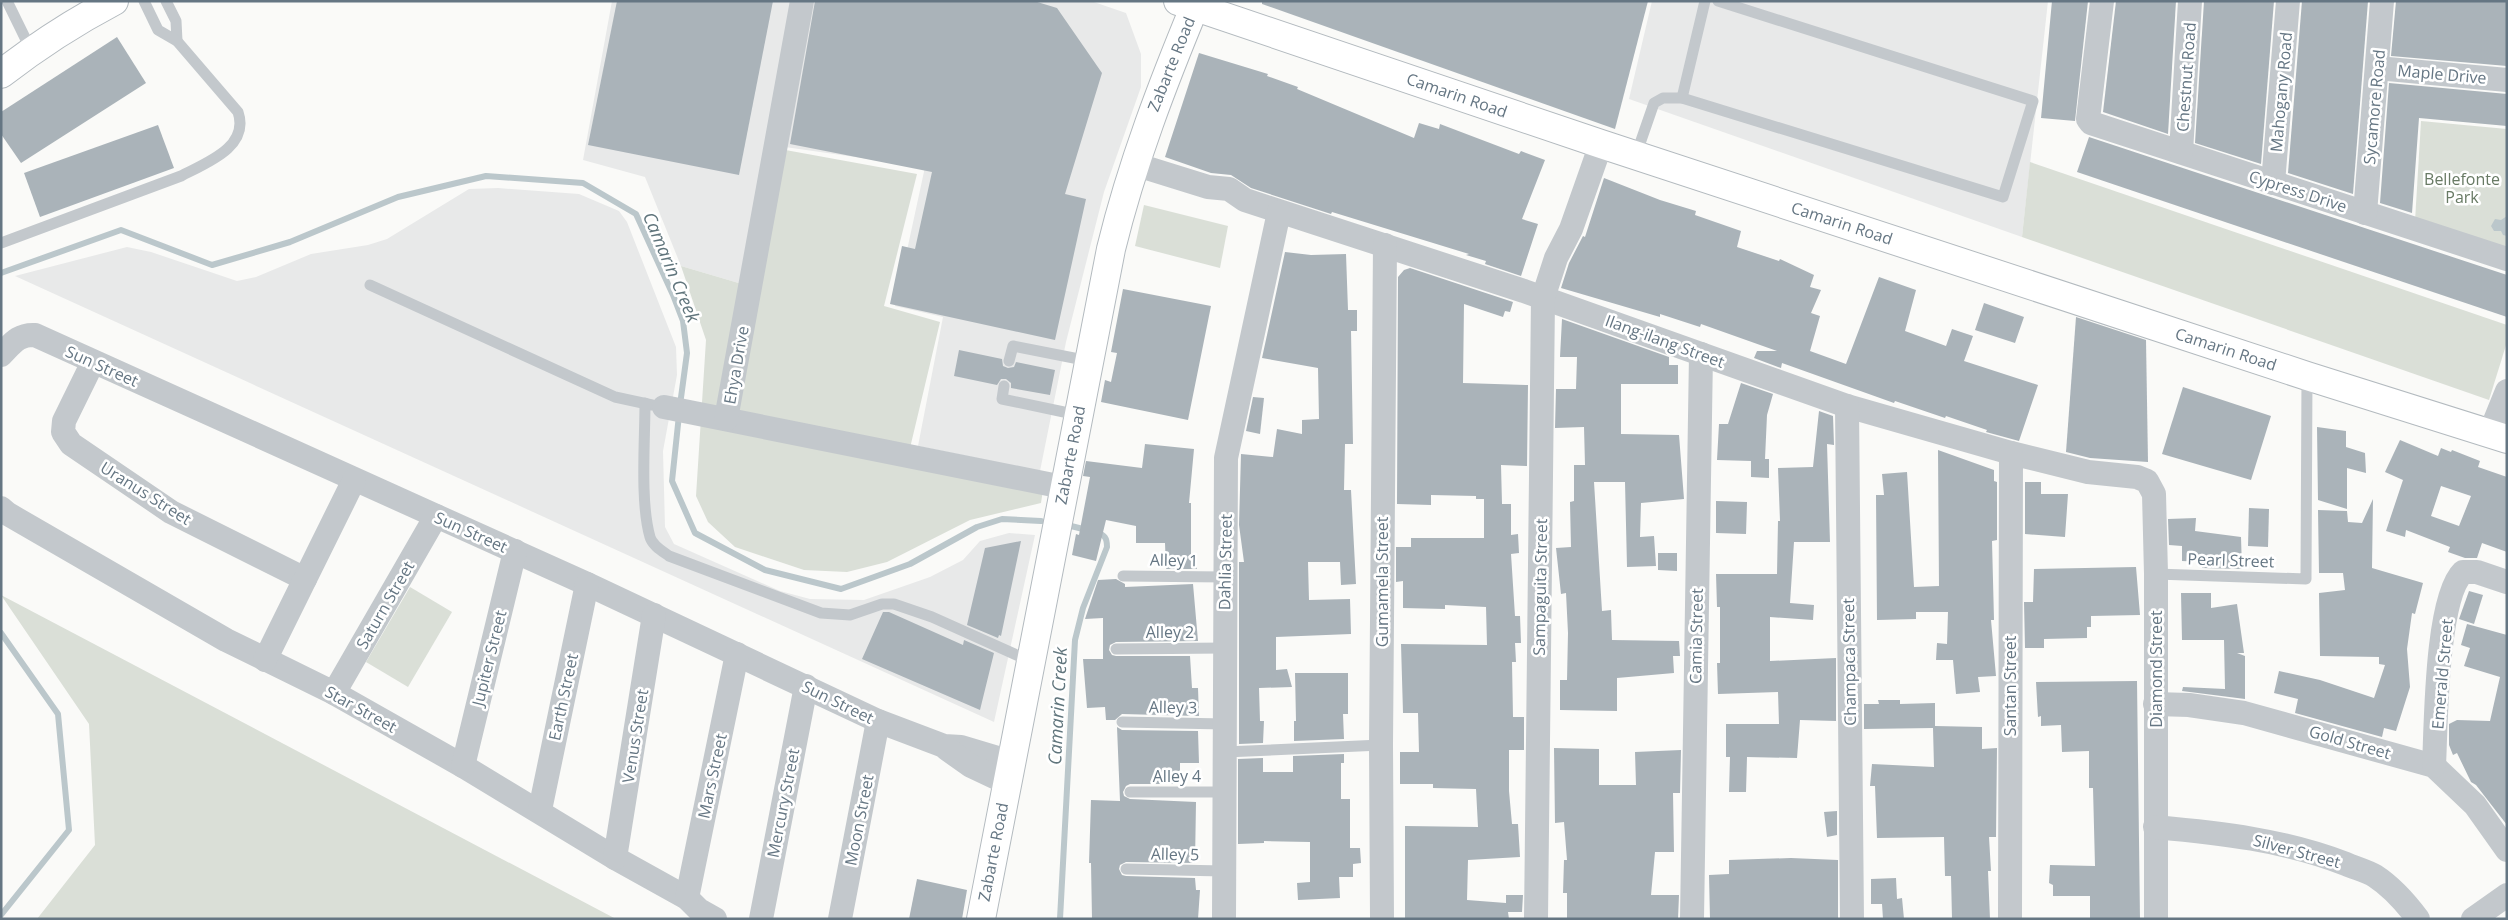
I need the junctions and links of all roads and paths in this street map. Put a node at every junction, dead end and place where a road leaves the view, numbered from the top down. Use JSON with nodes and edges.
{"nodes":[{"id":1,"x":7,"y":1,"type":"edge"},
{"id":2,"x":114,"y":1,"type":"edge"},
{"id":3,"x":144,"y":1,"type":"edge"},
{"id":4,"x":166,"y":1,"type":"edge"},
{"id":5,"x":802,"y":1,"type":"edge"},
{"id":6,"x":1705,"y":1,"type":"edge"},
{"id":7,"x":1718,"y":1,"type":"edge"},
{"id":8,"x":2102,"y":1,"type":"edge"},
{"id":9,"x":2190,"y":1,"type":"edge"},
{"id":10,"x":2288,"y":1,"type":"edge"},
{"id":11,"x":2382,"y":1,"type":"edge"},
{"id":12,"x":1190,"y":3,"type":"edge"},
{"id":13,"x":79,"y":10,"type":"edge"},
{"id":14,"x":177,"y":41,"type":"junction"},
{"id":15,"x":31,"y":50,"type":"junction"},
{"id":16,"x":2377,"y":68,"type":"junction"},
{"id":17,"x":1,"y":74,"type":"edge"},
{"id":18,"x":2507,"y":80,"type":"edge"},
{"id":19,"x":1682,"y":98,"type":"junction"},
{"id":20,"x":1595,"y":142,"type":"junction"},
{"id":21,"x":2181,"y":152,"type":"junction"},
{"id":22,"x":1636,"y":155,"type":"junction"},
{"id":23,"x":1134,"y":164,"type":"junction"},
{"id":24,"x":2274,"y":183,"type":"junction"},
{"id":25,"x":1279,"y":212,"type":"junction"},
{"id":26,"x":2365,"y":213,"type":"junction"},
{"id":27,"x":1,"y":243,"type":"edge"},
{"id":28,"x":1385,"y":245,"type":"junction"},
{"id":29,"x":2507,"y":259,"type":"edge"},
{"id":30,"x":370,"y":285,"type":"dead end"},
{"id":31,"x":1543,"y":298,"type":"junction"},
{"id":32,"x":1701,"y":354,"type":"junction"},
{"id":33,"x":1,"y":355,"type":"edge"},
{"id":34,"x":1009,"y":361,"type":"dead end"},
{"id":35,"x":1089,"y":361,"type":"junction"},
{"id":36,"x":93,"y":362,"type":"junction"},
{"id":37,"x":2307,"y":376,"type":"junction"},
{"id":38,"x":1004,"y":386,"type":"dead end"},
{"id":39,"x":2507,"y":391,"type":"edge"},
{"id":40,"x":655,"y":405,"type":"junction"},
{"id":41,"x":1847,"y":406,"type":"junction"},
{"id":42,"x":1078,"y":414,"type":"junction"},
{"id":43,"x":715,"y":417,"type":"junction"},
{"id":44,"x":2499,"y":436,"type":"edge"},
{"id":45,"x":2010,"y":453,"type":"junction"},
{"id":46,"x":2088,"y":472,"type":"joint"},
{"id":47,"x":354,"y":480,"type":"junction"},
{"id":48,"x":1063,"y":487,"type":"junction"},
{"id":49,"x":1,"y":508,"type":"edge"},
{"id":50,"x":436,"y":516,"type":"junction"},
{"id":51,"x":515,"y":551,"type":"junction"},
{"id":52,"x":2156,"y":574,"type":"junction"},
{"id":53,"x":1123,"y":576,"type":"dead end"},
{"id":54,"x":1225,"y":577,"type":"junction"},
{"id":55,"x":305,"y":579,"type":"junction"},
{"id":56,"x":2507,"y":582,"type":"edge"},
{"id":57,"x":587,"y":584,"type":"junction"},
{"id":58,"x":654,"y":615,"type":"junction"},
{"id":59,"x":1224,"y":648,"type":"junction"},
{"id":60,"x":1116,"y":649,"type":"dead end"},
{"id":61,"x":737,"y":654,"type":"junction"},
{"id":62,"x":265,"y":660,"type":"junction"},
{"id":63,"x":1030,"y":661,"type":"junction"},
{"id":64,"x":806,"y":686,"type":"junction"},
{"id":65,"x":334,"y":693,"type":"junction"},
{"id":66,"x":2155,"y":704,"type":"junction"},
{"id":67,"x":878,"y":722,"type":"junction"},
{"id":68,"x":1122,"y":722,"type":"dead end"},
{"id":69,"x":1225,"y":724,"type":"junction"},
{"id":70,"x":1381,"y":745,"type":"junction"},
{"id":71,"x":1225,"y":752,"type":"junction"},
{"id":72,"x":463,"y":766,"type":"junction"},
{"id":73,"x":2434,"y":766,"type":"junction"},
{"id":74,"x":1009,"y":772,"type":"junction"},
{"id":75,"x":1130,"y":792,"type":"dead end"},
{"id":76,"x":1224,"y":792,"type":"junction"},
{"id":77,"x":540,"y":810,"type":"junction"},
{"id":78,"x":2155,"y":827,"type":"junction"},
{"id":79,"x":2507,"y":850,"type":"edge"},
{"id":80,"x":616,"y":858,"type":"junction"},
{"id":81,"x":1126,"y":869,"type":"dead end"},
{"id":82,"x":1224,"y":871,"type":"junction"},
{"id":83,"x":2507,"y":895,"type":"edge"},
{"id":84,"x":687,"y":898,"type":"junction"},
{"id":85,"x":715,"y":919,"type":"edge"},
{"id":86,"x":761,"y":919,"type":"edge"},
{"id":87,"x":840,"y":919,"type":"edge"},
{"id":88,"x":980,"y":919,"type":"edge"},
{"id":89,"x":1224,"y":919,"type":"edge"},
{"id":90,"x":1382,"y":919,"type":"edge"},
{"id":91,"x":1536,"y":919,"type":"edge"},
{"id":92,"x":1692,"y":919,"type":"edge"},
{"id":93,"x":1852,"y":919,"type":"edge"},
{"id":94,"x":2010,"y":919,"type":"edge"},
{"id":95,"x":2156,"y":919,"type":"edge"},
{"id":96,"x":2418,"y":919,"type":"edge"},
{"id":97,"x":2473,"y":919,"type":"edge"}],
"edges":[{"from":1,"to":15,"type":"lane"},
{"from":2,"to":13,"type":"main road"},
{"from":3,"to":14,"type":"lane"},
{"from":4,"to":14,"type":"lane"},
{"from":5,"to":43,"type":"street","name":"Ehya Drive"},
{"from":6,"to":19,"type":"lane"},
{"from":7,"to":19,"type":"lane"},
{"from":8,"to":21,"type":"street","name":"Cypress Drive"},
{"from":9,"to":21,"type":"street","name":"Chestnut Road"},
{"from":10,"to":24,"type":"street","name":"Mahogany Road"},
{"from":11,"to":16,"type":"street","name":"Sycamore Road"},
{"from":12,"to":20,"type":"main road","name":"Camarin Road"},
{"from":12,"to":23,"type":"main road","name":"Zabarte Road"},
{"from":13,"to":15,"type":"main road"},
{"from":14,"to":27,"type":"lane"},
{"from":15,"to":17,"type":"main road"},
{"from":16,"to":18,"type":"street","name":"Maple Drive"},
{"from":16,"to":26,"type":"street","name":"Sycamore Road"},
{"from":19,"to":22,"type":"lane"},
{"from":20,"to":22,"type":"main road","name":"Camarin Road"},
{"from":20,"to":31,"type":"street","name":"Sampaguita Street"},
{"from":21,"to":24,"type":"street","name":"Cypress Drive"},
{"from":22,"to":37,"type":"main road","name":"Camarin Road"},
{"from":23,"to":25,"type":"street","name":"Ilang-ilang Street"},
{"from":23,"to":35,"type":"main road","name":"Zabarte Road"},
{"from":24,"to":26,"type":"street","name":"Cypress Drive"},
{"from":25,"to":28,"type":"street","name":"Ilang-ilang Street"},
{"from":25,"to":54,"type":"street","name":"Dahlia Street"},
{"from":26,"to":29,"type":"street","name":"Cypress Drive"},
{"from":28,"to":31,"type":"street","name":"Ilang-ilang Street"},
{"from":28,"to":70,"type":"street","name":"Gumamela Street"},
{"from":30,"to":40,"type":"lane"},
{"from":31,"to":32,"type":"street","name":"Ilang-ilang Street"},
{"from":31,"to":91,"type":"street","name":"Sampaguita Street"},
{"from":32,"to":41,"type":"street","name":"Ilang-ilang Street"},
{"from":32,"to":92,"type":"street","name":"Camia Street"},
{"from":33,"to":36,"type":"street","name":"Sun Street"},
{"from":34,"to":35,"type":"lane"},
{"from":35,"to":42,"type":"main road","name":"Zabarte Road"},
{"from":36,"to":47,"type":"street","name":"Sun Street"},
{"from":36,"to":55,"type":"street","name":"Uranus Street"},
{"from":37,"to":44,"type":"main road","name":"Camarin Road"},
{"from":37,"to":52,"type":"lane","name":"Pearl Street"},
{"from":38,"to":42,"type":"lane"},
{"from":39,"to":44,"type":"street"},
{"from":40,"to":43,"type":"street"},
{"from":40,"to":63,"type":"lane"},
{"from":41,"to":45,"type":"street","name":"Ilang-ilang Street"},
{"from":41,"to":93,"type":"street","name":"Champaca Street"},
{"from":42,"to":48,"type":"main road","name":"Zabarte Road"},
{"from":43,"to":48,"type":"street","name":"Ehya Drive"},
{"from":45,"to":46,"type":"street","name":"Ilang-ilang Street"},
{"from":45,"to":94,"type":"street","name":"Santan Street"},
{"from":46,"to":52,"type":"street","name":"Diamond Street"},
{"from":47,"to":50,"type":"street","name":"Sun Street"},
{"from":47,"to":55,"type":"street"},
{"from":48,"to":63,"type":"main road","name":"Zabarte Road"},
{"from":49,"to":62,"type":"street","name":"Star Street"},
{"from":50,"to":51,"type":"street","name":"Sun Street"},
{"from":50,"to":65,"type":"street","name":"Saturn Street"},
{"from":51,"to":57,"type":"street","name":"Sun Street"},
{"from":51,"to":72,"type":"street","name":"Jupiter Street"},
{"from":52,"to":66,"type":"street","name":"Diamond Street"},
{"from":53,"to":54,"type":"lane","name":"Alley 1"},
{"from":54,"to":59,"type":"street","name":"Dahlia Street"},
{"from":55,"to":62,"type":"street"},
{"from":56,"to":73,"type":"street","name":"Emerald Street"},
{"from":57,"to":58,"type":"street","name":"Sun Street"},
{"from":57,"to":77,"type":"street","name":"Earth Street"},
{"from":58,"to":61,"type":"street","name":"Sun Street"},
{"from":58,"to":80,"type":"street","name":"Venus Street"},
{"from":59,"to":60,"type":"lane","name":"Alley 2"},
{"from":59,"to":69,"type":"street","name":"Dahlia Street"},
{"from":61,"to":64,"type":"street","name":"Sun Street"},
{"from":61,"to":84,"type":"street","name":"Mars Street"},
{"from":62,"to":65,"type":"street","name":"Star Street"},
{"from":63,"to":74,"type":"main road","name":"Zabarte Road"},
{"from":64,"to":67,"type":"street","name":"Sun Street"},
{"from":64,"to":86,"type":"street","name":"Mercury Street"},
{"from":65,"to":72,"type":"street","name":"Star Street"},
{"from":66,"to":73,"type":"street","name":"Gold Street"},
{"from":66,"to":78,"type":"street","name":"Diamond Street"},
{"from":67,"to":74,"type":"street","name":"Sun Street"},
{"from":67,"to":87,"type":"street","name":"Moon Street"},
{"from":68,"to":69,"type":"lane","name":"Alley 3"},
{"from":69,"to":71,"type":"street","name":"Dahlia Street"},
{"from":70,"to":71,"type":"lane"},
{"from":70,"to":90,"type":"street","name":"Gumamela Street"},
{"from":71,"to":76,"type":"street","name":"Dahlia Street"},
{"from":72,"to":77,"type":"street","name":"Star Street"},
{"from":73,"to":79,"type":"street","name":"Gold Street"},
{"from":74,"to":88,"type":"main road","name":"Zabarte Road"},
{"from":75,"to":76,"type":"lane","name":"Alley 4"},
{"from":76,"to":82,"type":"street","name":"Dahlia Street"},
{"from":77,"to":80,"type":"street","name":"Star Street"},
{"from":78,"to":95,"type":"street","name":"Diamond Street"},
{"from":78,"to":96,"type":"street","name":"Silver Street"},
{"from":80,"to":84,"type":"street","name":"Star Street"},
{"from":81,"to":82,"type":"lane","name":"Alley 5"},
{"from":82,"to":89,"type":"street","name":"Dahlia Street"},
{"from":83,"to":97,"type":"street"},
{"from":84,"to":85,"type":"street","name":"Star Street"}]}
